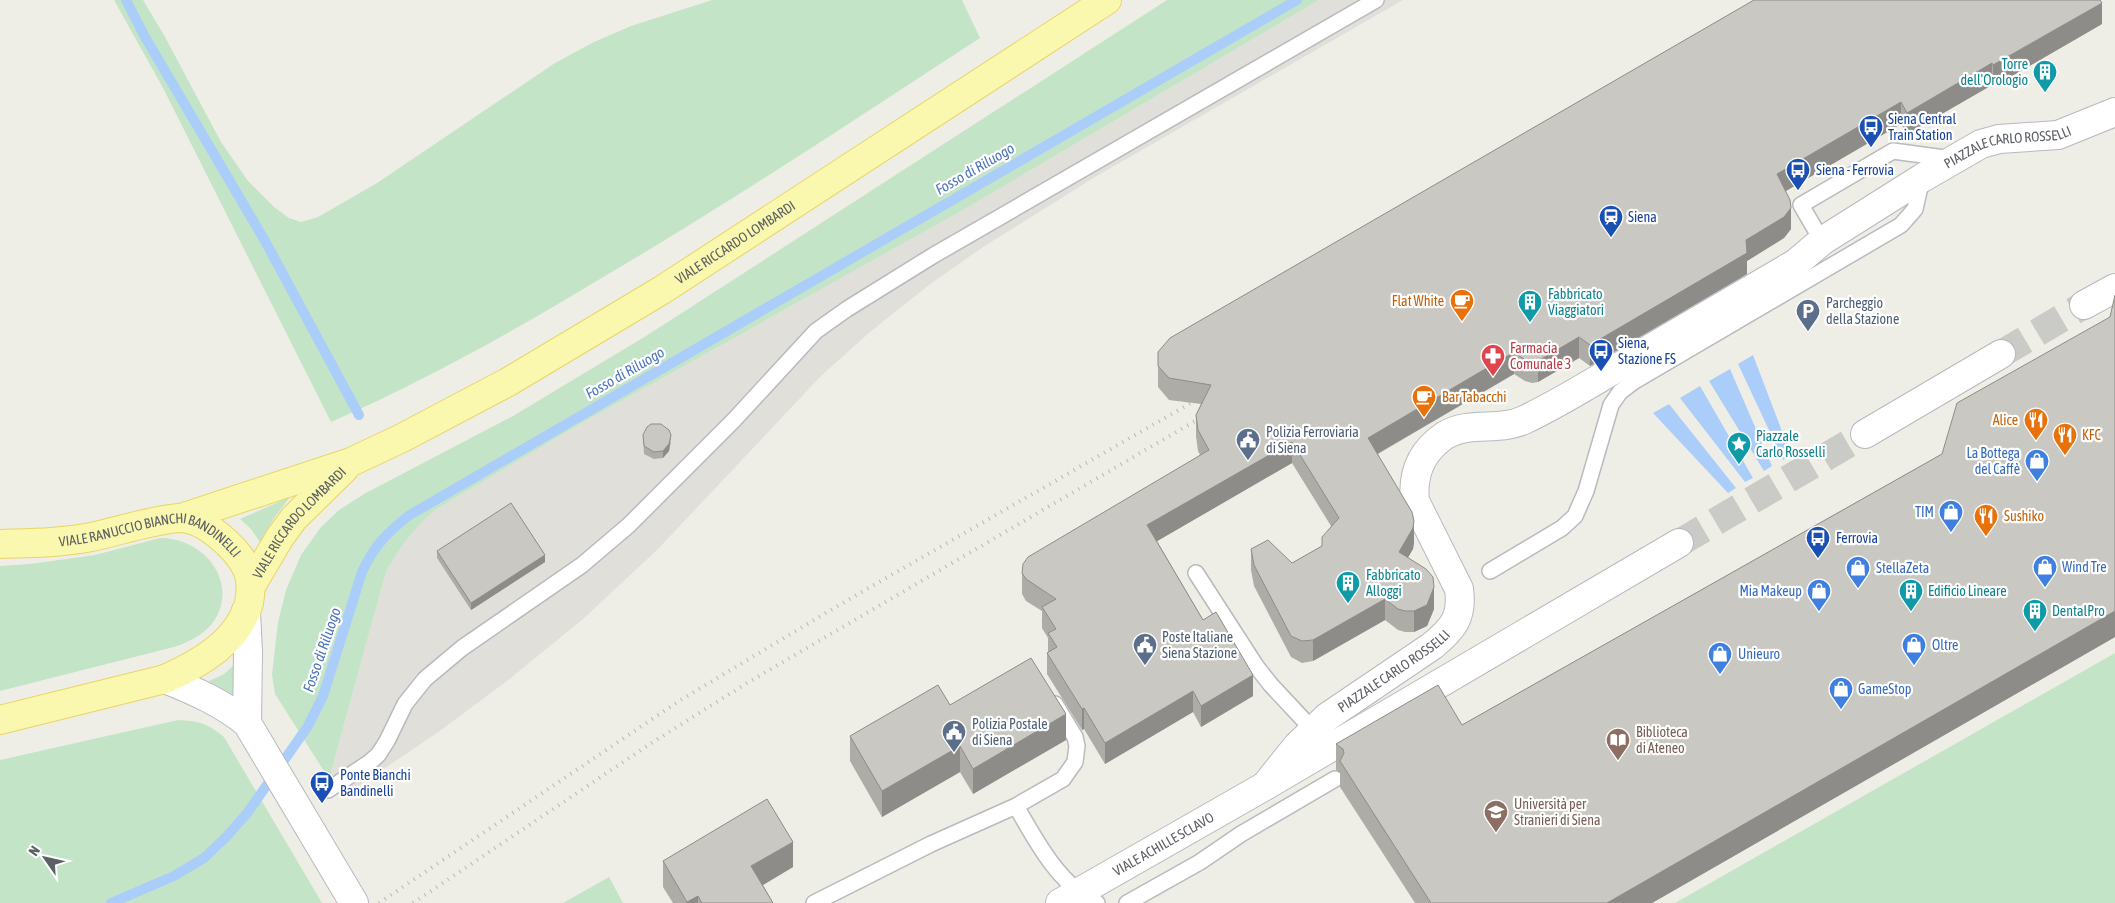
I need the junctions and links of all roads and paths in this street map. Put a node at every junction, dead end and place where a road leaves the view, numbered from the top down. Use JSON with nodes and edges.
{"nodes":[{"id":1,"x":1107,"y":0,"type":"edge"},
{"id":2,"x":1376,"y":0,"type":"edge"},
{"id":3,"x":2115,"y":112,"type":"edge"},
{"id":4,"x":1956,"y":159,"type":"junction"},
{"id":5,"x":1922,"y":178,"type":"junction"},
{"id":6,"x":1822,"y":242,"type":"junction"},
{"id":7,"x":2115,"y":288,"type":"edge"},
{"id":8,"x":2084,"y":305,"type":"tunnel mouth"},
{"id":9,"x":2001,"y":354,"type":"tunnel mouth"},
{"id":10,"x":1865,"y":434,"type":"tunnel mouth"},
{"id":11,"x":351,"y":462,"type":"junction"},
{"id":12,"x":181,"y":518,"type":"junction"},
{"id":13,"x":1679,"y":542,"type":"tunnel mouth"},
{"id":14,"x":0,"y":544,"type":"edge"},
{"id":15,"x":1490,"y":571,"type":"dead end"},
{"id":16,"x":1196,"y":573,"type":"dead end"},
{"id":17,"x":249,"y":599,"type":"junction"},
{"id":18,"x":165,"y":679,"type":"junction"},
{"id":19,"x":1045,"y":688,"type":"edge"},
{"id":20,"x":0,"y":720,"type":"edge"},
{"id":21,"x":247,"y":723,"type":"junction"},
{"id":22,"x":1313,"y":730,"type":"junction"},
{"id":23,"x":1335,"y":779,"type":"dead end"},
{"id":24,"x":1265,"y":786,"type":"junction"},
{"id":25,"x":328,"y":790,"type":"dead end"},
{"id":26,"x":1016,"y":806,"type":"junction"},
{"id":27,"x":1079,"y":899,"type":"edge"},
{"id":28,"x":354,"y":903,"type":"edge"},
{"id":29,"x":814,"y":903,"type":"edge"},
{"id":30,"x":1127,"y":903,"type":"edge"}],
"edges":[{"from":1,"to":11,"type":"main road","name":"VIALE RICCARDO LOMBARDI"},
{"from":2,"to":25,"type":"lane"},
{"from":3,"to":4,"type":"main road","name":"PIAZZALE CARLO ROSSELLI"},
{"from":4,"to":5,"type":"main road","name":"PIAZZALE CARLO ROSSELLI"},
{"from":4,"to":6,"type":"lane"},
{"from":5,"to":6,"type":"main road","name":"PIAZZALE CARLO ROSSELLI"},
{"from":5,"to":15,"type":"lane"},
{"from":6,"to":22,"type":"main road","name":"PIAZZALE CARLO ROSSELLI"},
{"from":7,"to":8,"type":"main road"},
{"from":9,"to":10,"type":"main road"},
{"from":11,"to":12,"type":"main road","name":"VIALE RICCARDO LOMBARDI"},
{"from":11,"to":17,"type":"main road","name":"VIALE RICCARDO LOMBARDI"},
{"from":12,"to":14,"type":"main road","name":"VIALE RANUCCIO BIANCHI BANDINELLI"},
{"from":12,"to":17,"type":"main road","name":"VIALE RANUCCIO BIANCHI BANDINELLI"},
{"from":13,"to":24,"type":"main road"},
{"from":16,"to":22,"type":"lane"},
{"from":17,"to":18,"type":"main road"},
{"from":17,"to":21,"type":"main road","name":"VIALE RANUCCIO BIANCHI BANDINELLI"},
{"from":18,"to":20,"type":"main road"},
{"from":18,"to":21,"type":"main road"},
{"from":19,"to":26,"type":"lane"},
{"from":21,"to":28,"type":"main road"},
{"from":22,"to":24,"type":"main road","name":"PIAZZALE CARLO ROSSELLI"},
{"from":23,"to":30,"type":"lane"},
{"from":24,"to":27,"type":"main road","name":"VIALE ACHILLE SCLAVO"},
{"from":26,"to":27,"type":"lane"},
{"from":26,"to":29,"type":"lane"}]}
